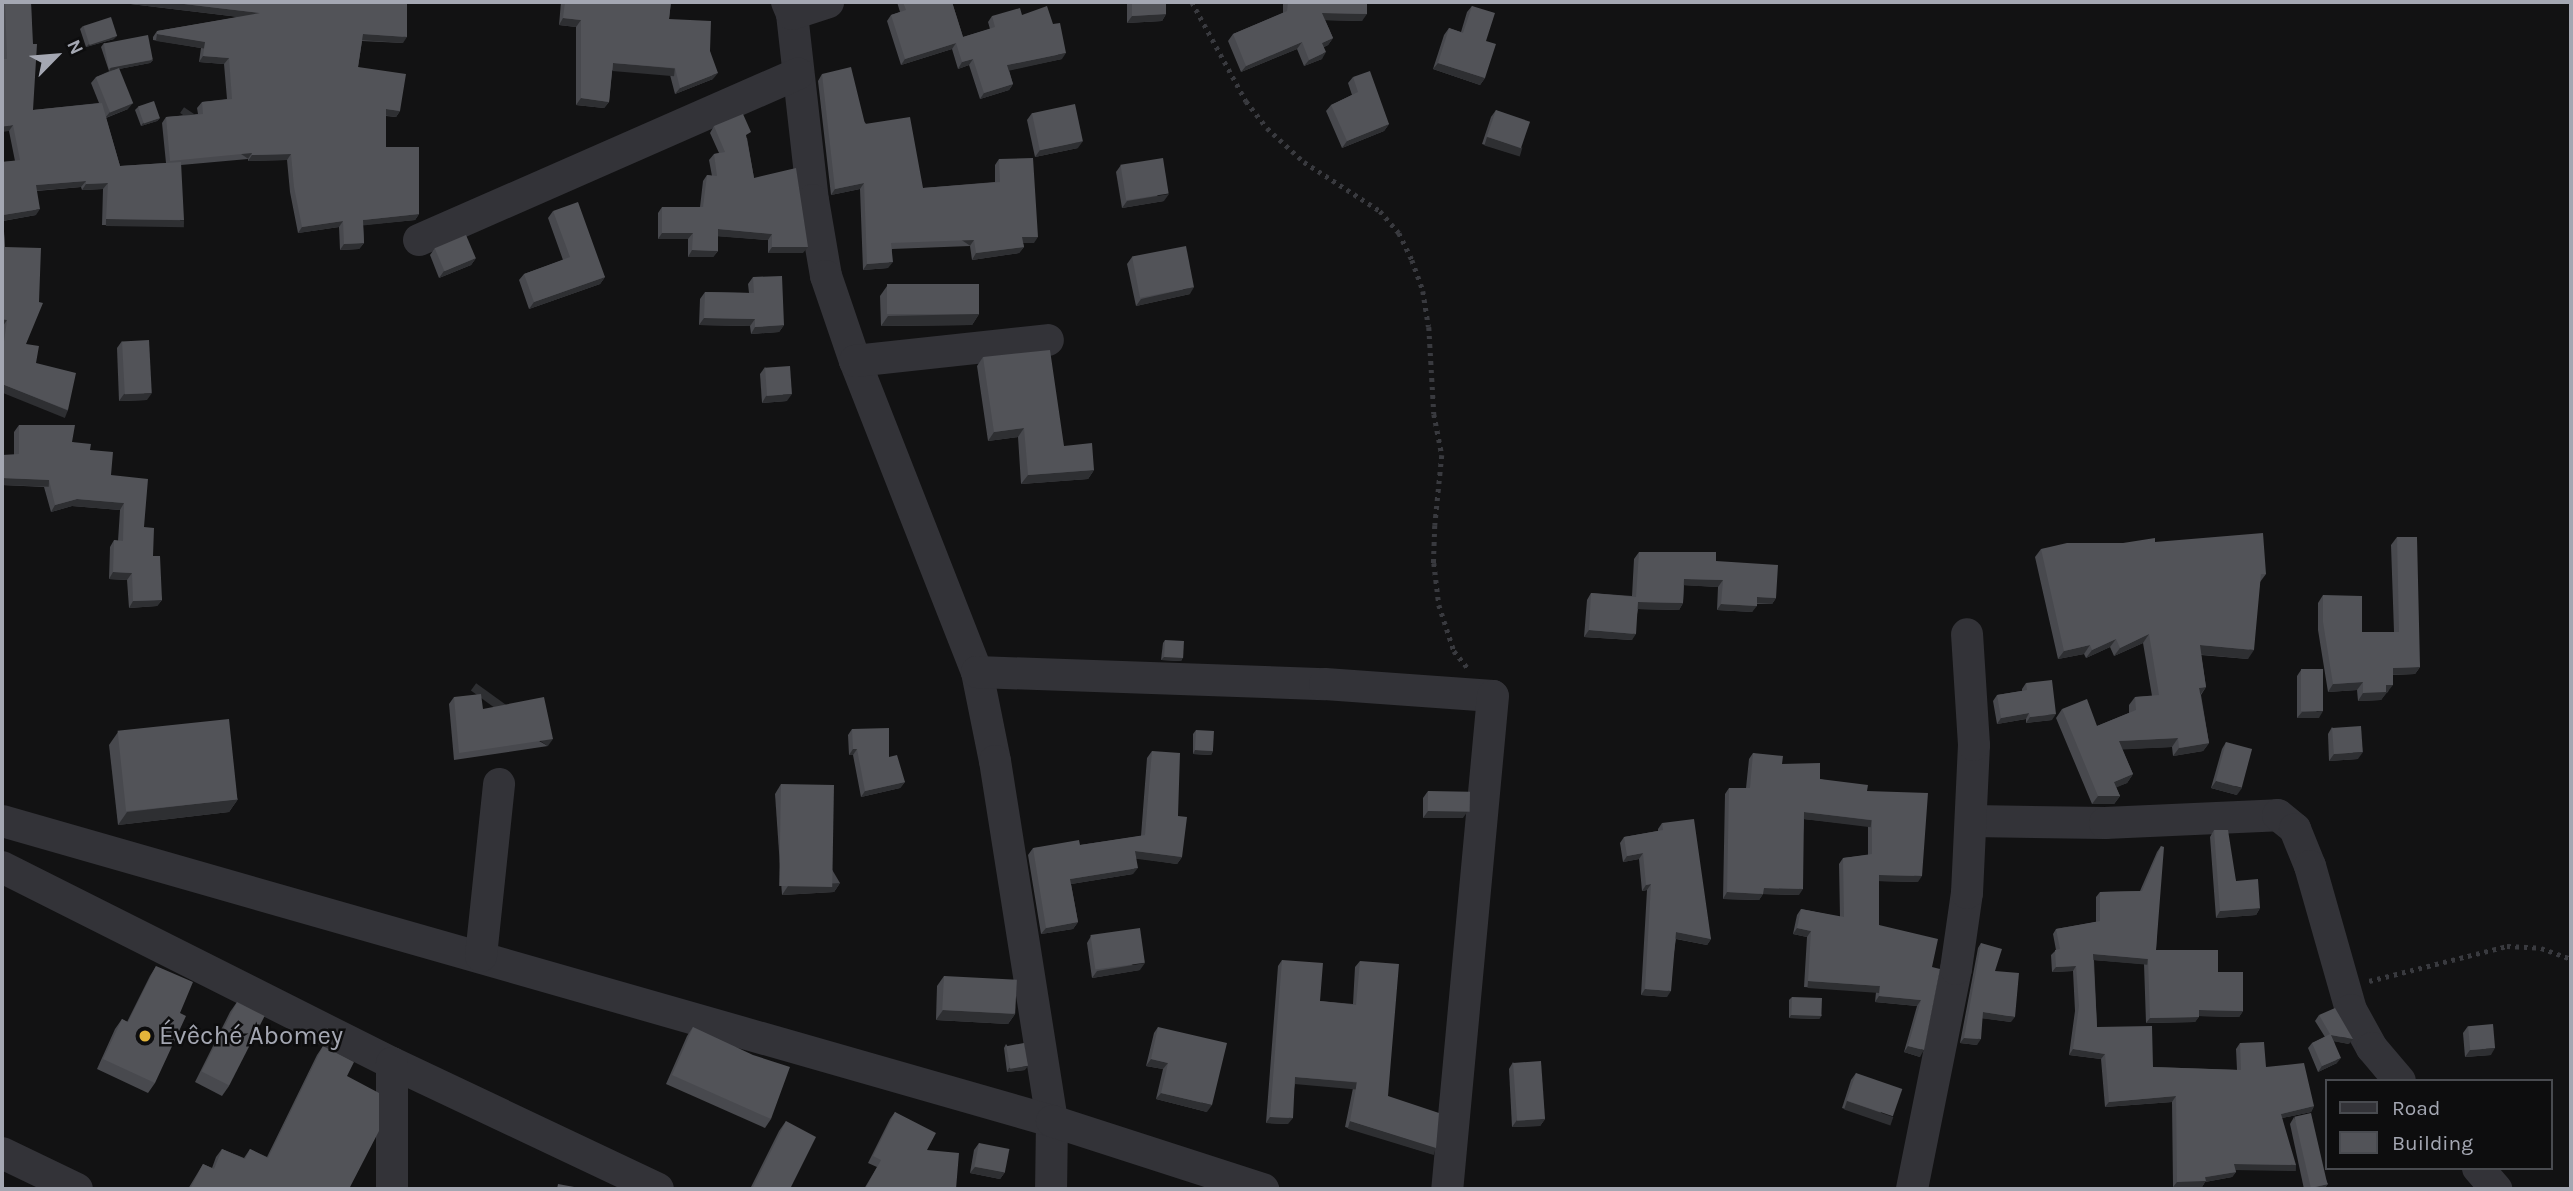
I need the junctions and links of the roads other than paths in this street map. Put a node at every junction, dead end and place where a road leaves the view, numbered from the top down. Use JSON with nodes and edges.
{"nodes":[{"id":1,"x":828,"y":2,"type":"edge"},
{"id":2,"x":790,"y":8,"type":"edge"},
{"id":3,"x":798,"y":74,"type":"junction"},
{"id":4,"x":419,"y":240,"type":"dead end"},
{"id":5,"x":1048,"y":340,"type":"dead end"},
{"id":6,"x":855,"y":361,"type":"junction"},
{"id":7,"x":1967,"y":634,"type":"dead end"},
{"id":8,"x":977,"y":672,"type":"junction"},
{"id":9,"x":499,"y":784,"type":"dead end"},
{"id":10,"x":2,"y":821,"type":"edge"},
{"id":11,"x":1972,"y":821,"type":"junction"},
{"id":12,"x":2,"y":867,"type":"edge"},
{"id":13,"x":481,"y":956,"type":"junction"},
{"id":14,"x":392,"y":1063,"type":"junction"},
{"id":15,"x":2398,"y":1079,"type":"edge"},
{"id":16,"x":1052,"y":1121,"type":"junction"},
{"id":17,"x":2,"y":1153,"type":"edge"},
{"id":18,"x":2480,"y":1170,"type":"edge"},
{"id":19,"x":77,"y":1189,"type":"edge"},
{"id":20,"x":392,"y":1189,"type":"edge"},
{"id":21,"x":658,"y":1189,"type":"edge"},
{"id":22,"x":1051,"y":1189,"type":"edge"},
{"id":23,"x":1263,"y":1189,"type":"edge"},
{"id":24,"x":1447,"y":1189,"type":"edge"},
{"id":25,"x":1912,"y":1189,"type":"edge"},
{"id":26,"x":2496,"y":1189,"type":"edge"}],
"edges":[{"from":1,"to":2,"type":"street"},
{"from":2,"to":3,"type":"street"},
{"from":3,"to":4,"type":"street"},
{"from":3,"to":6,"type":"street"},
{"from":5,"to":6,"type":"street"},
{"from":6,"to":8,"type":"street"},
{"from":7,"to":11,"type":"street"},
{"from":8,"to":16,"type":"street"},
{"from":8,"to":24,"type":"street"},
{"from":9,"to":13,"type":"street"},
{"from":10,"to":13,"type":"street"},
{"from":11,"to":15,"type":"street"},
{"from":11,"to":25,"type":"street"},
{"from":12,"to":14,"type":"street"},
{"from":13,"to":16,"type":"street"},
{"from":14,"to":20,"type":"street"},
{"from":14,"to":21,"type":"street"},
{"from":16,"to":22,"type":"street"},
{"from":16,"to":23,"type":"street"},
{"from":17,"to":19,"type":"street"},
{"from":18,"to":26,"type":"street"}]}
